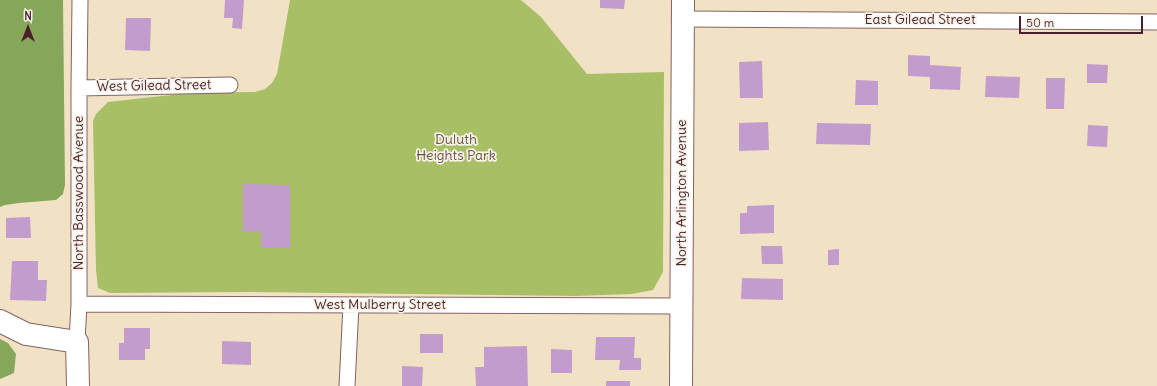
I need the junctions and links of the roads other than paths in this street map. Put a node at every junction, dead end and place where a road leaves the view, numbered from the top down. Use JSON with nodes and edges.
{"nodes":[{"id":1,"x":80,"y":0,"type":"edge"},
{"id":2,"x":683,"y":9,"type":"edge"},
{"id":3,"x":1157,"y":22,"type":"edge"},
{"id":4,"x":230,"y":85,"type":"dead end"},
{"id":5,"x":79,"y":88,"type":"junction"},
{"id":6,"x":79,"y":304,"type":"junction"},
{"id":7,"x":351,"y":305,"type":"junction"},
{"id":8,"x":682,"y":306,"type":"junction"},
{"id":9,"x":0,"y":321,"type":"edge"},
{"id":10,"x":77,"y":342,"type":"junction"},
{"id":11,"x":78,"y":386,"type":"edge"},
{"id":12,"x":347,"y":386,"type":"edge"},
{"id":13,"x":681,"y":386,"type":"edge"}],
"edges":[{"from":1,"to":5,"type":"street","name":"North Basswood Avenue"},
{"from":2,"to":3,"type":"street","name":"East Gilead Street"},
{"from":2,"to":8,"type":"main road","name":"North Arlington Avenue"},
{"from":4,"to":5,"type":"street","name":"West Gilead Street"},
{"from":5,"to":6,"type":"street","name":"North Basswood Avenue"},
{"from":6,"to":7,"type":"street","name":"West Mulberry Street"},
{"from":6,"to":10,"type":"street","name":"North Basswood Avenue"},
{"from":7,"to":8,"type":"street","name":"West Mulberry Street"},
{"from":7,"to":12,"type":"street"},
{"from":8,"to":13,"type":"main road","name":"North Arlington Avenue"},
{"from":9,"to":10,"type":"main road"},
{"from":10,"to":11,"type":"main road","name":"North Basswood Avenue"}]}
